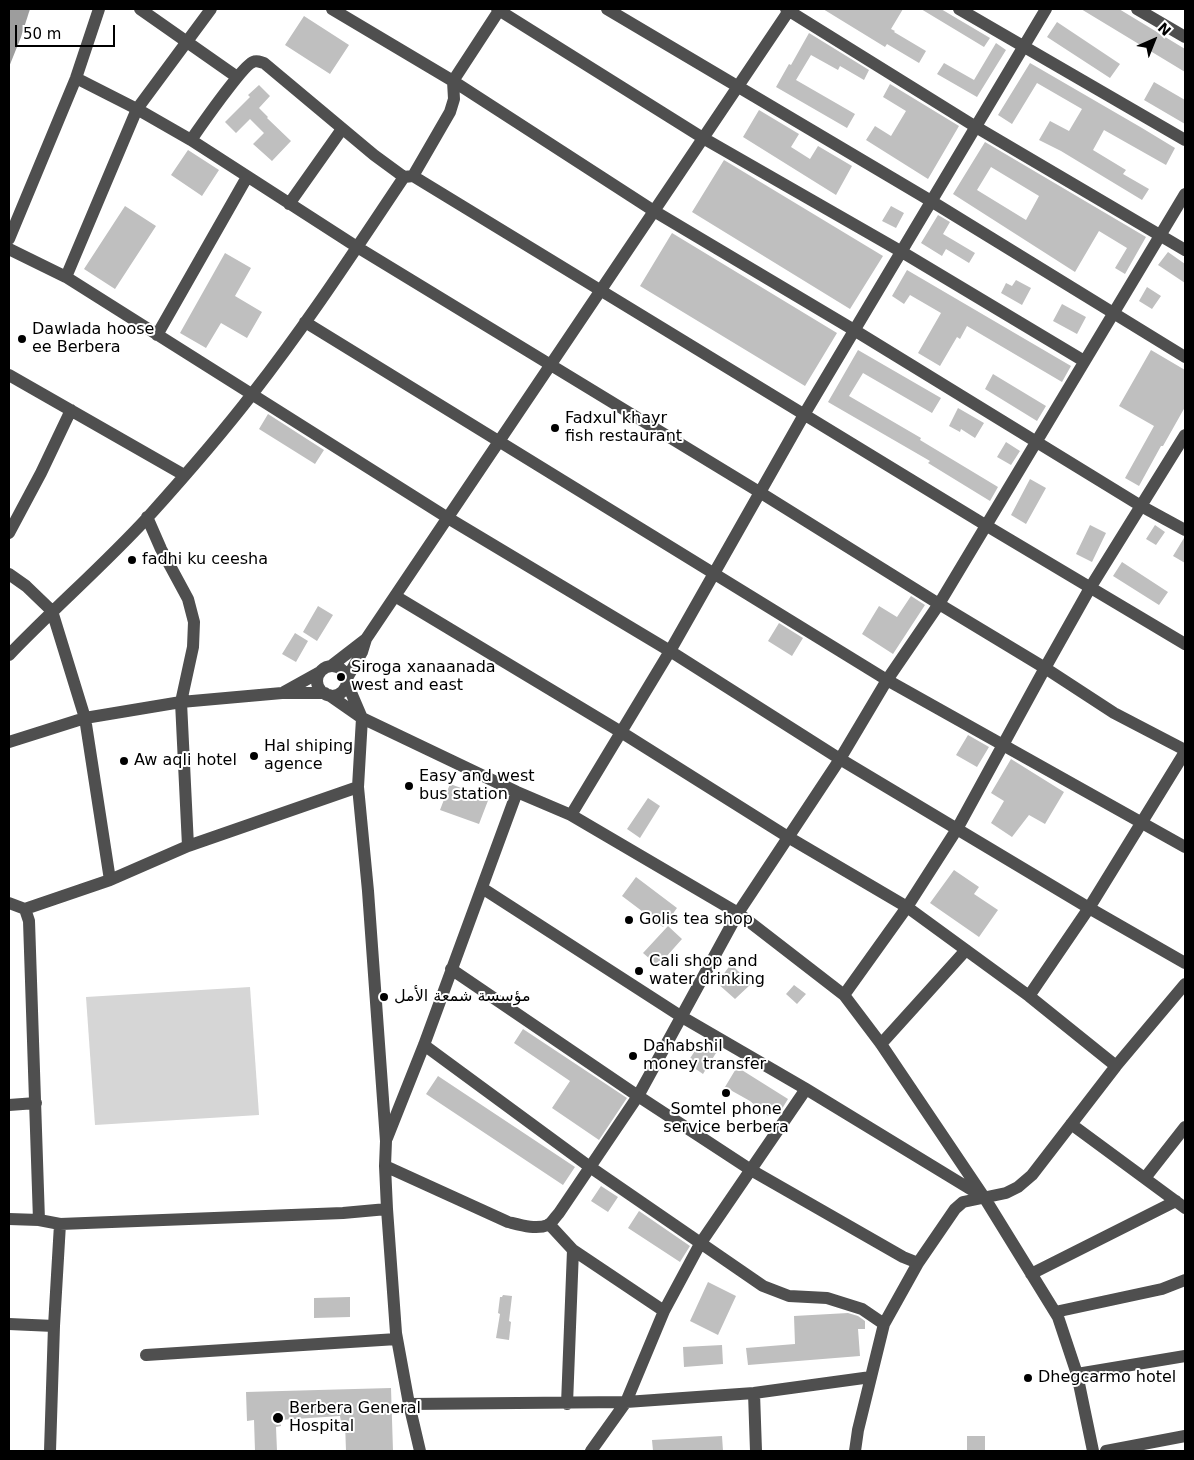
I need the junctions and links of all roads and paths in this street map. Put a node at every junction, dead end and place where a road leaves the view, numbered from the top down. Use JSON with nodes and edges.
{"nodes":[{"id":1,"x":100,"y":9,"type":"edge"},
{"id":2,"x":140,"y":9,"type":"edge"},
{"id":3,"x":211,"y":9,"type":"edge"},
{"id":4,"x":332,"y":9,"type":"edge"},
{"id":5,"x":499,"y":9,"type":"edge"},
{"id":6,"x":607,"y":9,"type":"edge"},
{"id":7,"x":788,"y":9,"type":"edge"},
{"id":8,"x":959,"y":9,"type":"edge"},
{"id":9,"x":1046,"y":9,"type":"edge"},
{"id":10,"x":1137,"y":9,"type":"edge"},
{"id":11,"x":1185,"y":37,"type":"edge"},
{"id":12,"x":187,"y":41,"type":"junction"},
{"id":13,"x":1024,"y":48,"type":"junction"},
{"id":14,"x":237,"y":77,"type":"junction"},
{"id":15,"x":76,"y":78,"type":"junction"},
{"id":16,"x":452,"y":81,"type":"junction"},
{"id":17,"x":737,"y":87,"type":"junction"},
{"id":18,"x":138,"y":109,"type":"junction"},
{"id":19,"x":976,"y":127,"type":"junction"},
{"id":20,"x":342,"y":128,"type":"junction"},
{"id":21,"x":703,"y":138,"type":"junction"},
{"id":22,"x":191,"y":140,"type":"junction"},
{"id":23,"x":1185,"y":140,"type":"edge"},
{"id":24,"x":408,"y":176,"type":"junction"},
{"id":25,"x":247,"y":177,"type":"junction"},
{"id":26,"x":1185,"y":194,"type":"edge"},
{"id":27,"x":931,"y":201,"type":"junction"},
{"id":28,"x":289,"y":204,"type":"junction"},
{"id":29,"x":654,"y":211,"type":"junction"},
{"id":30,"x":1162,"y":235,"type":"junction"},
{"id":31,"x":9,"y":239,"type":"edge"},
{"id":32,"x":357,"y":247,"type":"junction"},
{"id":33,"x":9,"y":249,"type":"edge"},
{"id":34,"x":1185,"y":250,"type":"edge"},
{"id":35,"x":902,"y":252,"type":"junction"},
{"id":36,"x":66,"y":277,"type":"junction"},
{"id":37,"x":600,"y":291,"type":"junction"},
{"id":38,"x":1113,"y":313,"type":"junction"},
{"id":39,"x":304,"y":322,"type":"junction"},
{"id":40,"x":854,"y":330,"type":"junction"},
{"id":41,"x":157,"y":335,"type":"junction"},
{"id":42,"x":1185,"y":357,"type":"edge"},
{"id":43,"x":1084,"y":361,"type":"junction"},
{"id":44,"x":551,"y":365,"type":"junction"},
{"id":45,"x":9,"y":375,"type":"edge"},
{"id":46,"x":253,"y":394,"type":"junction"},
{"id":47,"x":70,"y":410,"type":"junction"},
{"id":48,"x":805,"y":413,"type":"junction"},
{"id":49,"x":1185,"y":435,"type":"edge"},
{"id":50,"x":499,"y":441,"type":"junction"},
{"id":51,"x":1037,"y":443,"type":"junction"},
{"id":52,"x":184,"y":475,"type":"junction"},
{"id":53,"x":761,"y":493,"type":"junction"},
{"id":54,"x":1141,"y":506,"type":"junction"},
{"id":55,"x":147,"y":517,"type":"junction"},
{"id":56,"x":448,"y":518,"type":"junction"},
{"id":57,"x":987,"y":526,"type":"junction"},
{"id":58,"x":1185,"y":530,"type":"edge"},
{"id":59,"x":9,"y":533,"type":"edge"},
{"id":60,"x":9,"y":574,"type":"edge"},
{"id":61,"x":714,"y":575,"type":"junction"},
{"id":62,"x":1090,"y":588,"type":"junction"},
{"id":63,"x":395,"y":596,"type":"junction"},
{"id":64,"x":939,"y":604,"type":"junction"},
{"id":65,"x":52,"y":611,"type":"junction"},
{"id":66,"x":366,"y":639,"type":"junction"},
{"id":67,"x":1185,"y":644,"type":"edge"},
{"id":68,"x":670,"y":651,"type":"junction"},
{"id":69,"x":9,"y":655,"type":"edge"},
{"id":70,"x":1044,"y":668,"type":"junction"},
{"id":71,"x":326,"y":669,"type":"junction"},
{"id":72,"x":347,"y":680,"type":"junction"},
{"id":73,"x":887,"y":680,"type":"junction"},
{"id":74,"x":282,"y":693,"type":"junction"},
{"id":75,"x":327,"y":694,"type":"junction"},
{"id":76,"x":181,"y":702,"type":"junction"},
{"id":77,"x":85,"y":718,"type":"junction"},
{"id":78,"x":362,"y":718,"type":"junction"},
{"id":79,"x":621,"y":732,"type":"junction"},
{"id":80,"x":9,"y":742,"type":"edge"},
{"id":81,"x":1002,"y":746,"type":"junction"},
{"id":82,"x":1185,"y":751,"type":"edge"},
{"id":83,"x":840,"y":759,"type":"junction"},
{"id":84,"x":358,"y":787,"type":"junction"},
{"id":85,"x":517,"y":792,"type":"junction"},
{"id":86,"x":571,"y":815,"type":"junction"},
{"id":87,"x":1142,"y":822,"type":"junction"},
{"id":88,"x":957,"y":829,"type":"junction"},
{"id":89,"x":788,"y":837,"type":"junction"},
{"id":90,"x":188,"y":846,"type":"junction"},
{"id":91,"x":1185,"y":847,"type":"edge"},
{"id":92,"x":110,"y":880,"type":"junction"},
{"id":93,"x":482,"y":888,"type":"junction"},
{"id":94,"x":9,"y":903,"type":"edge"},
{"id":95,"x":907,"y":907,"type":"junction"},
{"id":96,"x":1089,"y":908,"type":"junction"},
{"id":97,"x":25,"y":909,"type":"junction"},
{"id":98,"x":738,"y":913,"type":"junction"},
{"id":99,"x":966,"y":950,"type":"junction"},
{"id":100,"x":1185,"y":963,"type":"edge"},
{"id":101,"x":451,"y":969,"type":"junction"},
{"id":102,"x":1185,"y":984,"type":"edge"},
{"id":103,"x":844,"y":995,"type":"junction"},
{"id":104,"x":1029,"y":996,"type":"junction"},
{"id":105,"x":682,"y":1017,"type":"junction"},
{"id":106,"x":882,"y":1044,"type":"junction"},
{"id":107,"x":424,"y":1045,"type":"junction"},
{"id":108,"x":1116,"y":1066,"type":"junction"},
{"id":109,"x":806,"y":1089,"type":"junction"},
{"id":110,"x":638,"y":1096,"type":"junction"},
{"id":111,"x":36,"y":1103,"type":"junction"},
{"id":112,"x":9,"y":1105,"type":"edge"},
{"id":113,"x":1071,"y":1124,"type":"junction"},
{"id":114,"x":1185,"y":1127,"type":"edge"},
{"id":115,"x":386,"y":1141,"type":"junction"},
{"id":116,"x":385,"y":1166,"type":"junction"},
{"id":117,"x":590,"y":1167,"type":"junction"},
{"id":118,"x":751,"y":1170,"type":"junction"},
{"id":119,"x":1145,"y":1178,"type":"junction"},
{"id":120,"x":984,"y":1198,"type":"junction"},
{"id":121,"x":1181,"y":1204,"type":"edge"},
{"id":122,"x":387,"y":1209,"type":"junction"},
{"id":123,"x":9,"y":1220,"type":"edge"},
{"id":124,"x":39,"y":1220,"type":"junction"},
{"id":125,"x":60,"y":1224,"type":"junction"},
{"id":126,"x":549,"y":1224,"type":"junction"},
{"id":127,"x":700,"y":1244,"type":"junction"},
{"id":128,"x":573,"y":1250,"type":"junction"},
{"id":129,"x":918,"y":1263,"type":"junction"},
{"id":130,"x":1031,"y":1274,"type":"junction"},
{"id":131,"x":1185,"y":1280,"type":"edge"},
{"id":132,"x":664,"y":1311,"type":"junction"},
{"id":133,"x":1054,"y":1312,"type":"junction"},
{"id":134,"x":9,"y":1324,"type":"edge"},
{"id":135,"x":884,"y":1324,"type":"junction"},
{"id":136,"x":54,"y":1326,"type":"junction"},
{"id":137,"x":397,"y":1339,"type":"junction"},
{"id":138,"x":146,"y":1355,"type":"dead end"},
{"id":139,"x":1185,"y":1356,"type":"edge"},
{"id":140,"x":1077,"y":1374,"type":"junction"},
{"id":141,"x":871,"y":1377,"type":"junction"},
{"id":142,"x":754,"y":1393,"type":"junction"},
{"id":143,"x":626,"y":1402,"type":"junction"},
{"id":144,"x":409,"y":1404,"type":"junction"},
{"id":145,"x":567,"y":1404,"type":"junction"},
{"id":146,"x":1185,"y":1436,"type":"edge"},
{"id":147,"x":50,"y":1451,"type":"edge"},
{"id":148,"x":420,"y":1451,"type":"edge"},
{"id":149,"x":591,"y":1451,"type":"edge"},
{"id":150,"x":756,"y":1451,"type":"edge"},
{"id":151,"x":855,"y":1451,"type":"edge"},
{"id":152,"x":1093,"y":1451,"type":"edge"},
{"id":153,"x":1106,"y":1451,"type":"edge"}],
"edges":[{"from":1,"to":15,"type":"street"},
{"from":2,"to":12,"type":"street"},
{"from":3,"to":12,"type":"street"},
{"from":4,"to":16,"type":"street"},
{"from":5,"to":16,"type":"street"},
{"from":5,"to":21,"type":"street"},
{"from":6,"to":17,"type":"street"},
{"from":7,"to":17,"type":"street"},
{"from":7,"to":19,"type":"street"},
{"from":8,"to":13,"type":"street"},
{"from":9,"to":13,"type":"street"},
{"from":10,"to":11,"type":"street"},
{"from":12,"to":14,"type":"street"},
{"from":12,"to":18,"type":"street"},
{"from":13,"to":19,"type":"street"},
{"from":13,"to":23,"type":"street"},
{"from":14,"to":20,"type":"street"},
{"from":14,"to":22,"type":"street"},
{"from":15,"to":18,"type":"street"},
{"from":15,"to":31,"type":"street"},
{"from":16,"to":24,"type":"street"},
{"from":16,"to":29,"type":"street"},
{"from":17,"to":21,"type":"street"},
{"from":17,"to":27,"type":"street"},
{"from":18,"to":22,"type":"street"},
{"from":18,"to":36,"type":"street"},
{"from":19,"to":27,"type":"street"},
{"from":19,"to":30,"type":"street"},
{"from":20,"to":24,"type":"street"},
{"from":20,"to":28,"type":"street"},
{"from":21,"to":29,"type":"street"},
{"from":21,"to":35,"type":"street"},
{"from":22,"to":25,"type":"street"},
{"from":24,"to":32,"type":"street"},
{"from":24,"to":37,"type":"street"},
{"from":25,"to":28,"type":"street"},
{"from":25,"to":41,"type":"street"},
{"from":26,"to":30,"type":"street"},
{"from":27,"to":35,"type":"street"},
{"from":27,"to":38,"type":"street"},
{"from":28,"to":32,"type":"street"},
{"from":29,"to":37,"type":"street"},
{"from":29,"to":40,"type":"street"},
{"from":30,"to":34,"type":"street"},
{"from":30,"to":38,"type":"street"},
{"from":32,"to":39,"type":"street"},
{"from":32,"to":44,"type":"street"},
{"from":33,"to":36,"type":"street"},
{"from":35,"to":40,"type":"street"},
{"from":35,"to":43,"type":"street"},
{"from":36,"to":41,"type":"street"},
{"from":37,"to":44,"type":"street"},
{"from":37,"to":48,"type":"street"},
{"from":38,"to":42,"type":"street"},
{"from":38,"to":43,"type":"street"},
{"from":39,"to":46,"type":"street"},
{"from":39,"to":50,"type":"street"},
{"from":40,"to":48,"type":"street"},
{"from":40,"to":51,"type":"street"},
{"from":41,"to":46,"type":"street"},
{"from":43,"to":51,"type":"street"},
{"from":44,"to":50,"type":"street"},
{"from":44,"to":53,"type":"street"},
{"from":45,"to":47,"type":"street"},
{"from":46,"to":52,"type":"street"},
{"from":46,"to":56,"type":"street"},
{"from":47,"to":52,"type":"street"},
{"from":47,"to":59,"type":"street"},
{"from":48,"to":53,"type":"street"},
{"from":48,"to":57,"type":"street"},
{"from":49,"to":54,"type":"street"},
{"from":50,"to":56,"type":"street"},
{"from":50,"to":61,"type":"street"},
{"from":51,"to":54,"type":"street"},
{"from":51,"to":57,"type":"street"},
{"from":52,"to":55,"type":"street"},
{"from":53,"to":61,"type":"street"},
{"from":53,"to":64,"type":"street"},
{"from":54,"to":58,"type":"street"},
{"from":54,"to":62,"type":"street"},
{"from":55,"to":65,"type":"street"},
{"from":55,"to":76,"type":"street"},
{"from":56,"to":63,"type":"street"},
{"from":56,"to":68,"type":"street"},
{"from":57,"to":62,"type":"street"},
{"from":57,"to":64,"type":"street"},
{"from":60,"to":65,"type":"street"},
{"from":61,"to":68,"type":"street"},
{"from":61,"to":73,"type":"street"},
{"from":62,"to":67,"type":"street"},
{"from":62,"to":70,"type":"street"},
{"from":63,"to":66,"type":"street"},
{"from":63,"to":79,"type":"street"},
{"from":64,"to":70,"type":"street"},
{"from":64,"to":73,"type":"street"},
{"from":65,"to":69,"type":"street"},
{"from":65,"to":77,"type":"street"},
{"from":66,"to":71,"type":"street"},
{"from":66,"to":72,"type":"street"},
{"from":68,"to":79,"type":"street"},
{"from":68,"to":83,"type":"street"},
{"from":70,"to":81,"type":"street"},
{"from":70,"to":82,"type":"street"},
{"from":71,"to":72,"type":"street"},
{"from":71,"to":74,"type":"street"},
{"from":71,"to":75,"type":"street"},
{"from":72,"to":75,"type":"street"},
{"from":72,"to":78,"type":"street"},
{"from":73,"to":81,"type":"street"},
{"from":73,"to":83,"type":"street"},
{"from":74,"to":75,"type":"street"},
{"from":74,"to":76,"type":"street"},
{"from":75,"to":78,"type":"street"},
{"from":76,"to":77,"type":"street"},
{"from":76,"to":90,"type":"street"},
{"from":77,"to":80,"type":"street"},
{"from":77,"to":92,"type":"street"},
{"from":78,"to":84,"type":"street"},
{"from":78,"to":85,"type":"street"},
{"from":79,"to":86,"type":"street"},
{"from":79,"to":89,"type":"street"},
{"from":81,"to":87,"type":"street"},
{"from":81,"to":88,"type":"street"},
{"from":82,"to":87,"type":"street"},
{"from":83,"to":88,"type":"street"},
{"from":83,"to":89,"type":"street"},
{"from":84,"to":90,"type":"street"},
{"from":84,"to":115,"type":"street"},
{"from":85,"to":86,"type":"street"},
{"from":85,"to":93,"type":"street"},
{"from":86,"to":98,"type":"street"},
{"from":87,"to":91,"type":"street"},
{"from":87,"to":96,"type":"street"},
{"from":88,"to":95,"type":"street"},
{"from":88,"to":96,"type":"street"},
{"from":89,"to":95,"type":"street"},
{"from":89,"to":98,"type":"street"},
{"from":90,"to":92,"type":"street"},
{"from":92,"to":97,"type":"street"},
{"from":93,"to":101,"type":"street"},
{"from":93,"to":105,"type":"street"},
{"from":94,"to":97,"type":"street"},
{"from":95,"to":99,"type":"street"},
{"from":95,"to":103,"type":"street"},
{"from":96,"to":100,"type":"street"},
{"from":96,"to":104,"type":"street"},
{"from":97,"to":111,"type":"street"},
{"from":98,"to":103,"type":"street"},
{"from":98,"to":105,"type":"street"},
{"from":99,"to":104,"type":"street"},
{"from":99,"to":106,"type":"street"},
{"from":101,"to":107,"type":"street"},
{"from":101,"to":110,"type":"street"},
{"from":102,"to":108,"type":"street"},
{"from":103,"to":106,"type":"street"},
{"from":104,"to":108,"type":"street"},
{"from":105,"to":109,"type":"street"},
{"from":105,"to":110,"type":"street"},
{"from":106,"to":120,"type":"street"},
{"from":107,"to":115,"type":"street"},
{"from":107,"to":117,"type":"street"},
{"from":108,"to":113,"type":"street"},
{"from":109,"to":118,"type":"street"},
{"from":109,"to":120,"type":"street"},
{"from":110,"to":117,"type":"street"},
{"from":110,"to":118,"type":"street"},
{"from":111,"to":112,"type":"street"},
{"from":111,"to":124,"type":"street"},
{"from":113,"to":119,"type":"street"},
{"from":113,"to":120,"type":"street"},
{"from":114,"to":119,"type":"street"},
{"from":115,"to":116,"type":"street"},
{"from":116,"to":122,"type":"street"},
{"from":116,"to":126,"type":"street"},
{"from":117,"to":126,"type":"street"},
{"from":117,"to":127,"type":"street"},
{"from":118,"to":127,"type":"street"},
{"from":118,"to":129,"type":"street"},
{"from":119,"to":121,"type":"street"},
{"from":120,"to":129,"type":"street"},
{"from":120,"to":130,"type":"street"},
{"from":121,"to":130,"type":"street"},
{"from":122,"to":125,"type":"street"},
{"from":122,"to":137,"type":"street"},
{"from":123,"to":124,"type":"street"},
{"from":124,"to":125,"type":"street"},
{"from":125,"to":136,"type":"street"},
{"from":126,"to":128,"type":"street"},
{"from":127,"to":132,"type":"street"},
{"from":127,"to":135,"type":"street"},
{"from":128,"to":132,"type":"street"},
{"from":128,"to":145,"type":"street"},
{"from":129,"to":135,"type":"street"},
{"from":130,"to":133,"type":"street"},
{"from":131,"to":133,"type":"street"},
{"from":132,"to":143,"type":"street"},
{"from":133,"to":140,"type":"street"},
{"from":134,"to":136,"type":"street"},
{"from":135,"to":141,"type":"street"},
{"from":136,"to":147,"type":"street"},
{"from":137,"to":138,"type":"street"},
{"from":137,"to":144,"type":"street"},
{"from":139,"to":140,"type":"street"},
{"from":140,"to":152,"type":"street"},
{"from":141,"to":142,"type":"street"},
{"from":141,"to":151,"type":"street"},
{"from":142,"to":143,"type":"street"},
{"from":142,"to":150,"type":"street"},
{"from":143,"to":145,"type":"street"},
{"from":143,"to":149,"type":"street"},
{"from":144,"to":145,"type":"street"},
{"from":144,"to":148,"type":"street"},
{"from":146,"to":153,"type":"street"}]}
